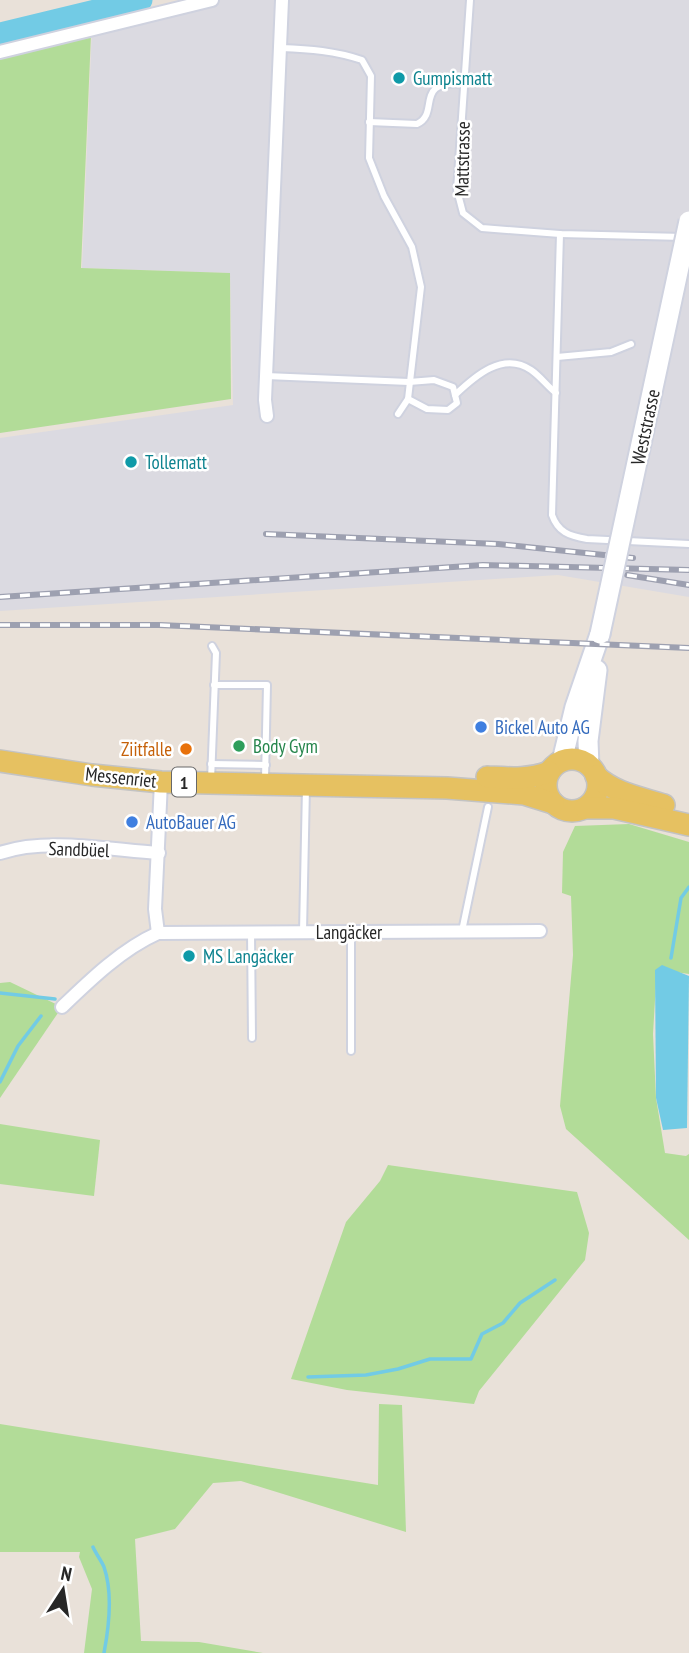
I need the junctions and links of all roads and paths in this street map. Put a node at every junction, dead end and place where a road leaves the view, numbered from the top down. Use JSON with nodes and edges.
{"nodes":[{"id":1,"x":212,"y":0,"type":"edge"},
{"id":2,"x":282,"y":0,"type":"edge"},
{"id":3,"x":470,"y":0,"type":"edge"},
{"id":4,"x":281,"y":48,"type":"junction"},
{"id":5,"x":0,"y":52,"type":"edge"},
{"id":6,"x":465,"y":84,"type":"junction"},
{"id":7,"x":369,"y":122,"type":"junction"},
{"id":8,"x":689,"y":220,"type":"edge"},
{"id":9,"x":560,"y":234,"type":"junction"},
{"id":10,"x":689,"y":237,"type":"edge"},
{"id":11,"x":631,"y":344,"type":"dead end"},
{"id":12,"x":556,"y":357,"type":"junction"},
{"id":13,"x":266,"y":376,"type":"junction"},
{"id":14,"x":409,"y":382,"type":"junction"},
{"id":15,"x":556,"y":393,"type":"junction"},
{"id":16,"x":455,"y":395,"type":"junction"},
{"id":17,"x":408,"y":399,"type":"junction"},
{"id":18,"x":398,"y":414,"type":"dead end"},
{"id":19,"x":267,"y":416,"type":"dead end"},
{"id":20,"x":689,"y":544,"type":"edge"},
{"id":21,"x":600,"y":634,"type":"junction"},
{"id":22,"x":212,"y":646,"type":"dead end"},
{"id":23,"x":214,"y":685,"type":"junction"},
{"id":24,"x":0,"y":761,"type":"edge"},
{"id":25,"x":556,"y":766,"type":"junction"},
{"id":26,"x":593,"y":771,"type":"junction"},
{"id":27,"x":211,"y":774,"type":"junction"},
{"id":28,"x":265,"y":775,"type":"junction"},
{"id":29,"x":162,"y":782,"type":"junction"},
{"id":30,"x":440,"y":783,"type":"junction"},
{"id":31,"x":306,"y":785,"type":"junction"},
{"id":32,"x":552,"y":803,"type":"junction"},
{"id":33,"x":488,"y":807,"type":"dead end"},
{"id":34,"x":585,"y":808,"type":"junction"},
{"id":35,"x":689,"y":813,"type":"edge"},
{"id":36,"x":689,"y":825,"type":"edge"},
{"id":37,"x":0,"y":853,"type":"edge"},
{"id":38,"x":159,"y":853,"type":"junction"},
{"id":39,"x":540,"y":931,"type":"dead end"},
{"id":40,"x":251,"y":932,"type":"junction"},
{"id":41,"x":303,"y":932,"type":"junction"},
{"id":42,"x":351,"y":932,"type":"junction"},
{"id":43,"x":462,"y":932,"type":"junction"},
{"id":44,"x":158,"y":933,"type":"junction"},
{"id":45,"x":62,"y":1007,"type":"dead end"},
{"id":46,"x":252,"y":1038,"type":"dead end"},
{"id":47,"x":351,"y":1051,"type":"dead end"}],
"edges":[{"from":1,"to":5,"type":"street"},
{"from":2,"to":4,"type":"street"},
{"from":3,"to":6,"type":"lane","name":"Mattstrasse"},
{"from":4,"to":7,"type":"lane"},
{"from":4,"to":13,"type":"street"},
{"from":6,"to":7,"type":"lane"},
{"from":6,"to":9,"type":"lane","name":"Mattstrasse"},
{"from":7,"to":14,"type":"lane"},
{"from":8,"to":21,"type":"main road","name":"Weststrasse","bridge":true},
{"from":9,"to":10,"type":"lane","name":"Mattstrasse"},
{"from":9,"to":12,"type":"lane"},
{"from":11,"to":12,"type":"lane"},
{"from":12,"to":15,"type":"lane"},
{"from":13,"to":14,"type":"lane"},
{"from":13,"to":19,"type":"street"},
{"from":14,"to":16,"type":"lane"},
{"from":14,"to":17,"type":"lane"},
{"from":15,"to":16,"type":"lane"},
{"from":15,"to":20,"type":"lane"},
{"from":16,"to":17,"type":"lane"},
{"from":17,"to":18,"type":"lane"},
{"from":21,"to":25,"type":"main road","name":"Weststrasse"},
{"from":21,"to":26,"type":"main road","name":"Weststrasse"},
{"from":22,"to":23,"type":"lane"},
{"from":23,"to":27,"type":"lane"},
{"from":23,"to":28,"type":"lane"},
{"from":24,"to":29,"type":"main road","name":"Messenriet","number":"1"},
{"from":25,"to":26,"type":"main road","name":"Messenriet"},
{"from":25,"to":30,"type":"main road","name":"Messenriet","number":"1"},
{"from":25,"to":32,"type":"main road"},
{"from":26,"to":34,"type":"main road"},
{"from":26,"to":35,"type":"main road"},
{"from":27,"to":28,"type":"main road","name":"Messenriet","number":"1"},
{"from":27,"to":29,"type":"main road","name":"Messenriet","number":"1"},
{"from":28,"to":31,"type":"main road","name":"Messenriet","number":"1"},
{"from":29,"to":38,"type":"street"},
{"from":30,"to":31,"type":"main road","name":"Messenriet","number":"1"},
{"from":30,"to":32,"type":"main road","name":"Messenriet","number":"1"},
{"from":31,"to":41,"type":"lane"},
{"from":32,"to":34,"type":"main road","name":"Messenriet"},
{"from":33,"to":43,"type":"lane"},
{"from":34,"to":36,"type":"main road","name":"Messenriet"},
{"from":37,"to":38,"type":"street","name":"Sandbüel"},
{"from":38,"to":44,"type":"street"},
{"from":39,"to":43,"type":"street","name":"Langäcker"},
{"from":40,"to":41,"type":"street","name":"Langäcker"},
{"from":40,"to":44,"type":"street","name":"Langäcker"},
{"from":40,"to":46,"type":"lane"},
{"from":41,"to":42,"type":"street","name":"Langäcker"},
{"from":42,"to":43,"type":"street","name":"Langäcker"},
{"from":42,"to":47,"type":"lane"},
{"from":44,"to":45,"type":"street"}]}
